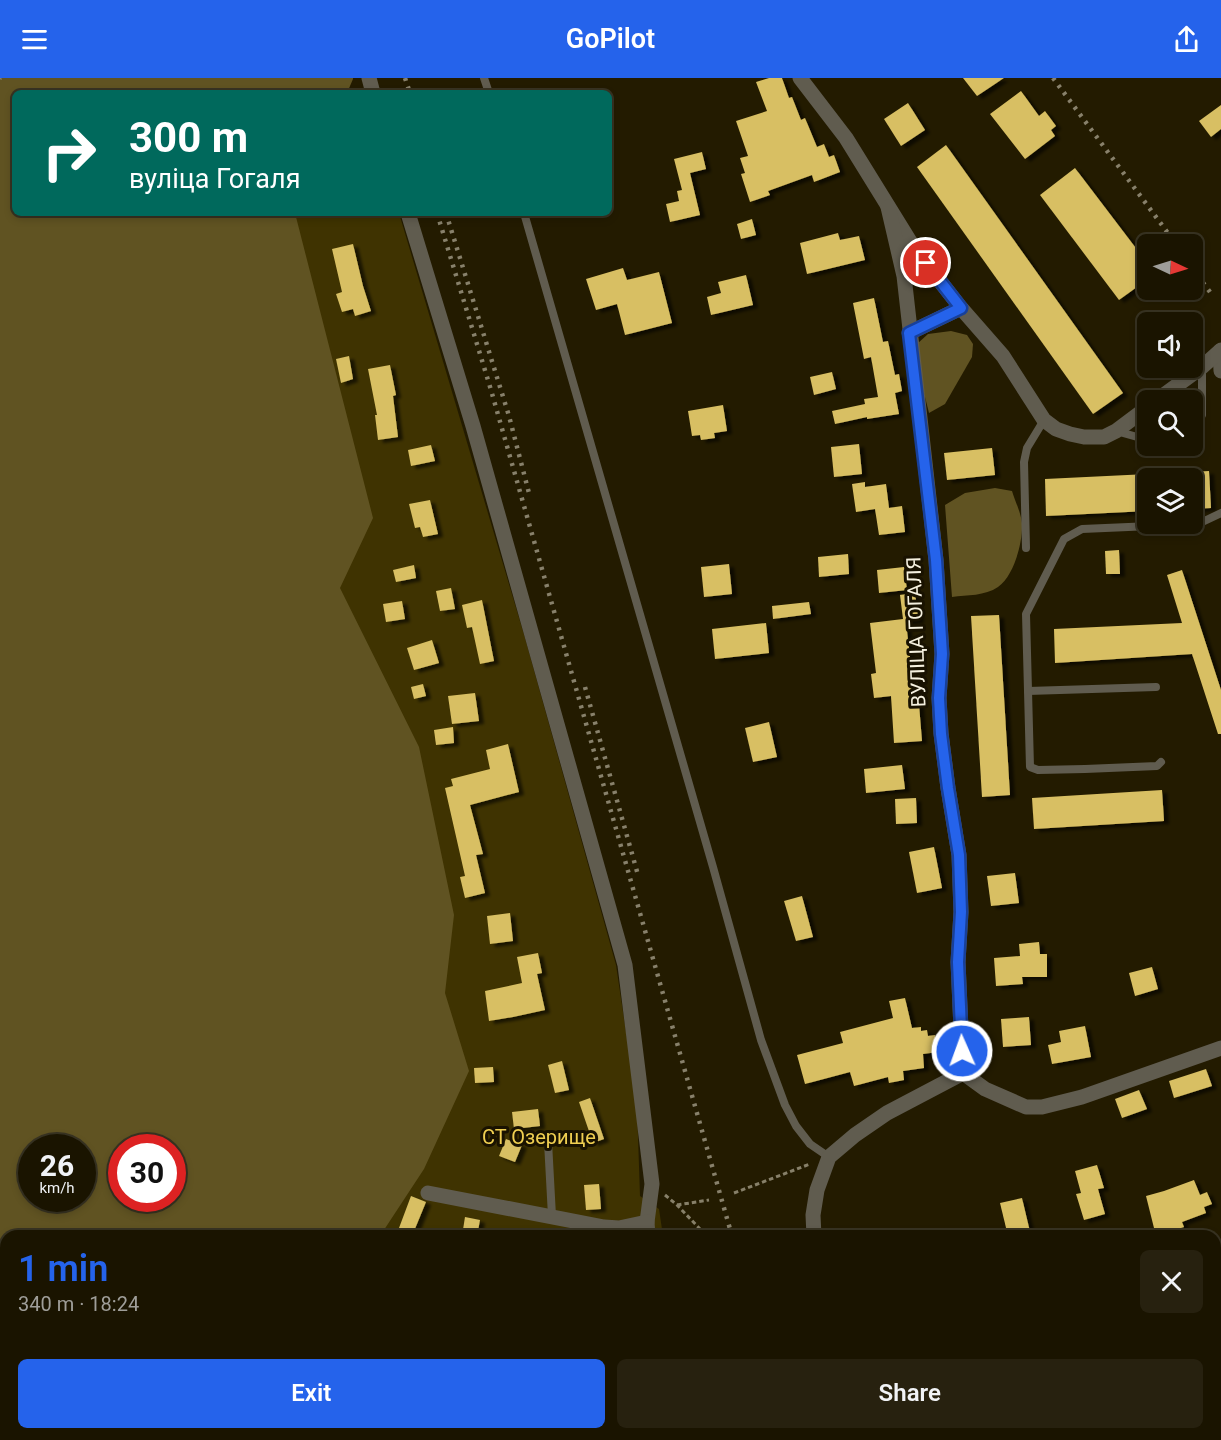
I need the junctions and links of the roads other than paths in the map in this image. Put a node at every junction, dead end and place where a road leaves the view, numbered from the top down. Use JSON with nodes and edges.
{"nodes":[{"id":1,"x":800,"y":78,"type":"edge"},
{"id":2,"x":888,"y":207,"type":"junction"},
{"id":3,"x":409,"y":216,"type":"edge"},
{"id":4,"x":525,"y":216,"type":"edge"},
{"id":5,"x":961,"y":308,"type":"junction"},
{"id":6,"x":909,"y":333,"type":"junction"},
{"id":7,"x":1220,"y":350,"type":"edge"},
{"id":8,"x":1203,"y":366,"type":"edge"},
{"id":9,"x":1221,"y":371,"type":"edge"},
{"id":10,"x":1187,"y":378,"type":"edge"},
{"id":11,"x":1171,"y":390,"type":"edge"},
{"id":12,"x":1137,"y":415,"type":"edge"},
{"id":13,"x":1044,"y":420,"type":"junction"},
{"id":14,"x":1116,"y":431,"type":"junction"},
{"id":15,"x":1137,"y":437,"type":"edge"},
{"id":16,"x":1221,"y":513,"type":"edge"},
{"id":17,"x":1026,"y":548,"type":"dead end"},
{"id":18,"x":1156,"y":687,"type":"dead end"},
{"id":19,"x":1028,"y":691,"type":"junction"},
{"id":20,"x":1161,"y":762,"type":"dead end"},
{"id":21,"x":1221,"y":1048,"type":"edge"},
{"id":22,"x":963,"y":1073,"type":"junction"},
{"id":23,"x":548,"y":1142,"type":"dead end"},
{"id":24,"x":829,"y":1157,"type":"junction"},
{"id":25,"x":428,"y":1193,"type":"dead end"},
{"id":26,"x":552,"y":1216,"type":"junction"},
{"id":27,"x":648,"y":1222,"type":"edge"},
{"id":28,"x":814,"y":1230,"type":"edge"}],
"edges":[{"from":1,"to":2,"type":"street","name":"ВУЛІЦА ГОГАЛЯ"},
{"from":2,"to":5,"type":"street","name":"ВУЛІЦА ГОГАЛЯ"},
{"from":2,"to":6,"type":"street","name":"ВУЛІЦА ГОГАЛЯ"},
{"from":3,"to":27,"type":"street"},
{"from":4,"to":24,"type":"lane"},
{"from":5,"to":6,"type":"street"},
{"from":5,"to":13,"type":"street","name":"ВУЛІЦА ГОГАЛЯ"},
{"from":6,"to":22,"type":"street","name":"ВУЛІЦА ГОГАЛЯ"},
{"from":7,"to":8,"type":"street"},
{"from":7,"to":9,"type":"street"},
{"from":10,"to":11,"type":"street"},
{"from":12,"to":14,"type":"street"},
{"from":13,"to":14,"type":"street"},
{"from":13,"to":17,"type":"lane"},
{"from":14,"to":15,"type":"lane"},
{"from":16,"to":19,"type":"lane"},
{"from":18,"to":19,"type":"lane"},
{"from":19,"to":20,"type":"lane"},
{"from":21,"to":22,"type":"street"},
{"from":22,"to":24,"type":"street"},
{"from":23,"to":26,"type":"lane"},
{"from":24,"to":28,"type":"street"},
{"from":25,"to":26,"type":"street"},
{"from":26,"to":27,"type":"street"}]}
